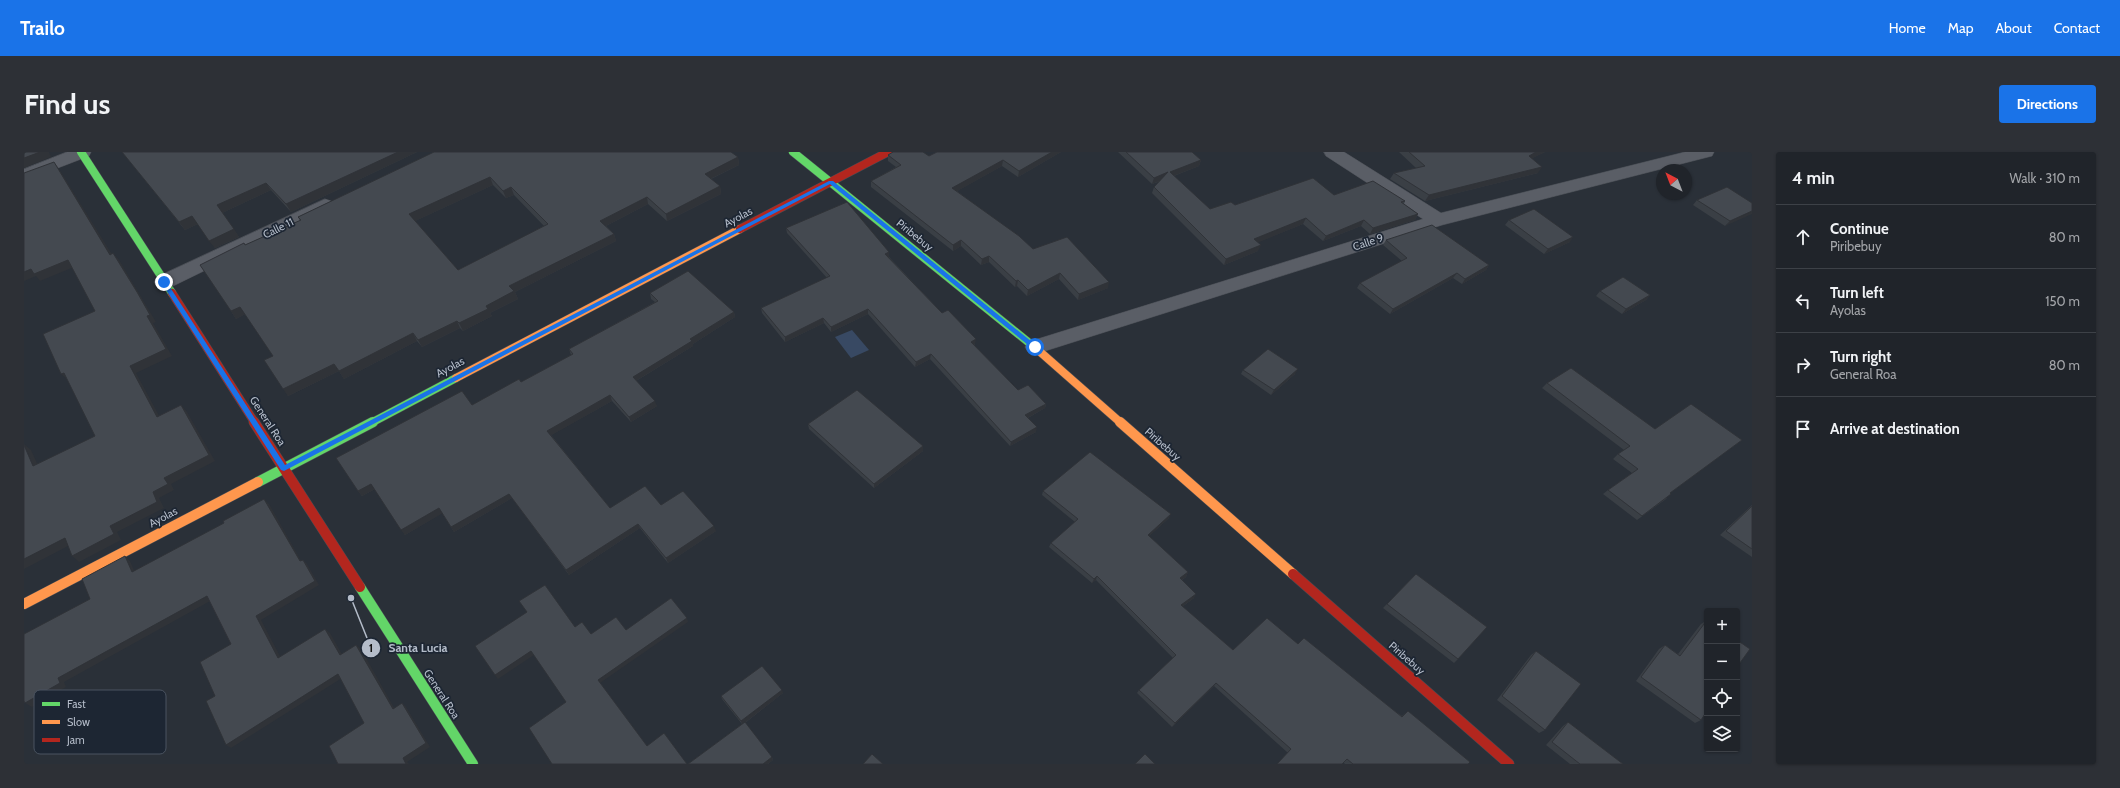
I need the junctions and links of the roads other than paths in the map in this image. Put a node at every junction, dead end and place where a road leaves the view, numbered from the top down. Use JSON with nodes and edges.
{"nodes":[{"id":1,"x":82,"y":152,"type":"edge"},
{"id":2,"x":793,"y":152,"type":"edge"},
{"id":3,"x":888,"y":152,"type":"edge"},
{"id":4,"x":1332,"y":152,"type":"edge"},
{"id":5,"x":1706,"y":152,"type":"edge"},
{"id":6,"x":24,"y":174,"type":"edge"},
{"id":7,"x":831,"y":182,"type":"junction"},
{"id":8,"x":342,"y":197,"type":"edge"},
{"id":9,"x":1438,"y":220,"type":"junction"},
{"id":10,"x":164,"y":282,"type":"junction"},
{"id":11,"x":1035,"y":347,"type":"junction"},
{"id":12,"x":284,"y":468,"type":"junction"},
{"id":13,"x":24,"y":604,"type":"edge"},
{"id":14,"x":473,"y":764,"type":"edge"},
{"id":15,"x":1509,"y":764,"type":"edge"}],
"edges":[{"from":1,"to":6,"type":"street"},
{"from":1,"to":10,"type":"street","name":"General Roa"},
{"from":2,"to":7,"type":"street","name":"Piribebuy"},
{"from":3,"to":7,"type":"street","name":"Ayolas"},
{"from":4,"to":9,"type":"street"},
{"from":5,"to":9,"type":"street","name":"Calle 9"},
{"from":7,"to":11,"type":"street","name":"Piribebuy"},
{"from":7,"to":12,"type":"street","name":"Ayolas"},
{"from":8,"to":10,"type":"street","name":"Calle 11"},
{"from":9,"to":11,"type":"street","name":"Calle 9"},
{"from":10,"to":12,"type":"street","name":"General Roa"},
{"from":11,"to":15,"type":"street","name":"Piribebuy"},
{"from":12,"to":13,"type":"street","name":"Ayolas"},
{"from":12,"to":14,"type":"street","name":"General Roa"}]}
